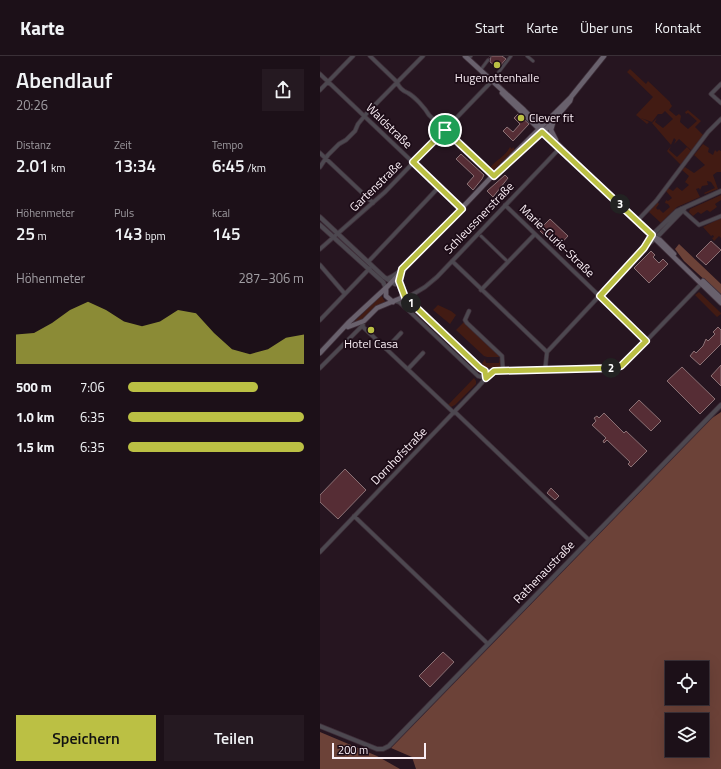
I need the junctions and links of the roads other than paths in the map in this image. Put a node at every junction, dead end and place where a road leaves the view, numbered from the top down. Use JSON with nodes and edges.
{"nodes":[{"id":1,"x":353,"y":56,"type":"edge"},
{"id":2,"x":370,"y":56,"type":"edge"},
{"id":3,"x":423,"y":56,"type":"edge"},
{"id":4,"x":528,"y":56,"type":"edge"},
{"id":5,"x":604,"y":56,"type":"edge"},
{"id":6,"x":469,"y":57,"type":"edge"},
{"id":7,"x":510,"y":57,"type":"edge"},
{"id":8,"x":488,"y":60,"type":"dead end"},
{"id":9,"x":533,"y":61,"type":"dead end"},
{"id":10,"x":482,"y":68,"type":"dead end"},
{"id":11,"x":320,"y":74,"type":"edge"},
{"id":12,"x":328,"y":82,"type":"junction"},
{"id":13,"x":397,"y":82,"type":"junction"},
{"id":14,"x":492,"y":82,"type":"junction"},
{"id":15,"x":721,"y":84,"type":"edge"},
{"id":16,"x":320,"y":90,"type":"edge"},
{"id":17,"x":571,"y":97,"type":"junction"},
{"id":18,"x":721,"y":104,"type":"edge"},
{"id":19,"x":364,"y":116,"type":"junction"},
{"id":20,"x":721,"y":119,"type":"edge"},
{"id":21,"x":555,"y":120,"type":"junction"},
{"id":22,"x":445,"y":130,"type":"junction"},
{"id":23,"x":542,"y":130,"type":"junction"},
{"id":24,"x":559,"y":147,"type":"junction"},
{"id":25,"x":320,"y":153,"type":"edge"},
{"id":26,"x":326,"y":159,"type":"junction"},
{"id":27,"x":413,"y":162,"type":"junction"},
{"id":28,"x":320,"y":167,"type":"edge"},
{"id":29,"x":494,"y":176,"type":"junction"},
{"id":30,"x":440,"y":187,"type":"junction"},
{"id":31,"x":721,"y":191,"type":"edge"},
{"id":32,"x":373,"y":203,"type":"junction"},
{"id":33,"x":505,"y":205,"type":"junction"},
{"id":34,"x":462,"y":209,"type":"junction"},
{"id":35,"x":681,"y":210,"type":"junction"},
{"id":36,"x":721,"y":216,"type":"edge"},
{"id":37,"x":320,"y":217,"type":"edge"},
{"id":38,"x":637,"y":221,"type":"junction"},
{"id":39,"x":320,"y":225,"type":"edge"},
{"id":40,"x":338,"y":234,"type":"junction"},
{"id":41,"x":535,"y":234,"type":"junction"},
{"id":42,"x":481,"y":236,"type":"dead end"},
{"id":43,"x":654,"y":237,"type":"junction"},
{"id":44,"x":334,"y":238,"type":"junction"},
{"id":45,"x":320,"y":249,"type":"edge"},
{"id":46,"x":452,"y":261,"type":"junction"},
{"id":47,"x":368,"y":262,"type":"junction"},
{"id":48,"x":508,"y":262,"type":"junction"},
{"id":49,"x":320,"y":265,"type":"edge"},
{"id":50,"x":372,"y":266,"type":"junction"},
{"id":51,"x":402,"y":269,"type":"junction"},
{"id":52,"x":368,"y":270,"type":"junction"},
{"id":53,"x":376,"y":276,"type":"junction"},
{"id":54,"x":703,"y":283,"type":"junction"},
{"id":55,"x":390,"y":284,"type":"junction"},
{"id":56,"x":401,"y":287,"type":"junction"},
{"id":57,"x":481,"y":290,"type":"junction"},
{"id":58,"x":382,"y":292,"type":"junction"},
{"id":59,"x":345,"y":294,"type":"junction"},
{"id":60,"x":600,"y":296,"type":"junction"},
{"id":61,"x":401,"y":298,"type":"junction"},
{"id":62,"x":721,"y":298,"type":"edge"},
{"id":63,"x":721,"y":303,"type":"edge"},
{"id":64,"x":469,"y":311,"type":"dead end"},
{"id":65,"x":320,"y":320,"type":"edge"},
{"id":66,"x":363,"y":324,"type":"junction"},
{"id":67,"x":401,"y":333,"type":"dead end"},
{"id":68,"x":338,"y":334,"type":"junction"},
{"id":69,"x":646,"y":341,"type":"junction"},
{"id":70,"x":386,"y":349,"type":"junction"},
{"id":71,"x":547,"y":352,"type":"junction"},
{"id":72,"x":320,"y":353,"type":"edge"},
{"id":73,"x":423,"y":353,"type":"dead end"},
{"id":74,"x":320,"y":368,"type":"edge"},
{"id":75,"x":408,"y":369,"type":"junction"},
{"id":76,"x":545,"y":370,"type":"junction"},
{"id":77,"x":485,"y":371,"type":"junction"},
{"id":78,"x":494,"y":371,"type":"junction"},
{"id":79,"x":503,"y":371,"type":"junction"},
{"id":80,"x":486,"y":378,"type":"junction"},
{"id":81,"x":721,"y":405,"type":"edge"},
{"id":82,"x":454,"y":413,"type":"junction"},
{"id":83,"x":354,"y":516,"type":"junction"},
{"id":84,"x":589,"y":540,"type":"junction"},
{"id":85,"x":320,"y":552,"type":"edge"},
{"id":86,"x":488,"y":644,"type":"junction"},
{"id":87,"x":320,"y":726,"type":"edge"}],
"edges":[{"from":1,"to":12,"type":"street"},
{"from":2,"to":13,"type":"street"},
{"from":3,"to":13,"type":"street"},
{"from":4,"to":9,"type":"street"},
{"from":5,"to":17,"type":"main road"},
{"from":6,"to":14,"type":"main road"},
{"from":7,"to":14,"type":"street"},
{"from":8,"to":10,"type":"street"},
{"from":11,"to":12,"type":"street","name":"Waldstraße"},
{"from":12,"to":16,"type":"street"},
{"from":12,"to":19,"type":"street","name":"Waldstraße"},
{"from":13,"to":19,"type":"street"},
{"from":13,"to":22,"type":"street"},
{"from":14,"to":22,"type":"street","name":"Gartenstraße"},
{"from":14,"to":23,"type":"main road"},
{"from":15,"to":18,"type":"street"},
{"from":17,"to":21,"type":"main road"},
{"from":17,"to":23,"type":"main road"},
{"from":19,"to":26,"type":"street"},
{"from":19,"to":27,"type":"street","name":"Waldstraße"},
{"from":20,"to":38,"type":"street"},
{"from":21,"to":23,"type":"main road"},
{"from":21,"to":24,"type":"main road"},
{"from":22,"to":27,"type":"street","name":"Gartenstraße"},
{"from":22,"to":29,"type":"street"},
{"from":23,"to":24,"type":"main road"},
{"from":23,"to":29,"type":"main road"},
{"from":24,"to":33,"type":"street","name":"Schleussnerstraße"},
{"from":24,"to":38,"type":"main road"},
{"from":25,"to":26,"type":"street"},
{"from":26,"to":28,"type":"street"},
{"from":26,"to":32,"type":"street"},
{"from":27,"to":30,"type":"street","name":"Waldstraße"},
{"from":27,"to":32,"type":"street","name":"Gartenstraße"},
{"from":29,"to":34,"type":"main road"},
{"from":30,"to":34,"type":"street","name":"Waldstraße"},
{"from":30,"to":47,"type":"street"},
{"from":31,"to":35,"type":"street"},
{"from":32,"to":40,"type":"street","name":"Gartenstraße"},
{"from":33,"to":41,"type":"street","name":"Marie-Curie-Straße"},
{"from":33,"to":46,"type":"street","name":"Schleussnerstraße"},
{"from":34,"to":51,"type":"main road"},
{"from":35,"to":36,"type":"street"},
{"from":35,"to":43,"type":"street"},
{"from":37,"to":40,"type":"street"},
{"from":38,"to":43,"type":"main road"},
{"from":39,"to":44,"type":"street"},
{"from":40,"to":44,"type":"street","name":"Gartenstraße"},
{"from":40,"to":47,"type":"street"},
{"from":41,"to":48,"type":"street"},
{"from":41,"to":60,"type":"street","name":"Marie-Curie-Straße"},
{"from":42,"to":48,"type":"street"},
{"from":43,"to":54,"type":"main road"},
{"from":43,"to":60,"type":"street"},
{"from":44,"to":45,"type":"street","name":"Gartenstraße"},
{"from":44,"to":52,"type":"street"},
{"from":46,"to":57,"type":"street"},
{"from":46,"to":61,"type":"street","name":"Schleussnerstraße"},
{"from":47,"to":50,"type":"street"},
{"from":48,"to":57,"type":"street"},
{"from":49,"to":59,"type":"street"},
{"from":50,"to":52,"type":"street"},
{"from":50,"to":55,"type":"street"},
{"from":51,"to":55,"type":"main road"},
{"from":51,"to":56,"type":"main road"},
{"from":52,"to":53,"type":"street"},
{"from":52,"to":59,"type":"street"},
{"from":53,"to":55,"type":"street"},
{"from":53,"to":58,"type":"street"},
{"from":54,"to":62,"type":"main road"},
{"from":54,"to":63,"type":"main road"},
{"from":54,"to":69,"type":"street"},
{"from":55,"to":56,"type":"main road"},
{"from":55,"to":58,"type":"main road"},
{"from":55,"to":61,"type":"main road"},
{"from":56,"to":61,"type":"main road"},
{"from":57,"to":71,"type":"street"},
{"from":58,"to":68,"type":"main road"},
{"from":59,"to":65,"type":"street"},
{"from":60,"to":69,"type":"street","name":"Marie-Curie-Straße"},
{"from":60,"to":71,"type":"street"},
{"from":61,"to":66,"type":"main road","name":"Schleussnerstraße"},
{"from":61,"to":77,"type":"street"},
{"from":61,"to":80,"type":"street"},
{"from":64,"to":79,"type":"street"},
{"from":66,"to":68,"type":"main road","name":"Schleussnerstraße"},
{"from":66,"to":70,"type":"street"},
{"from":66,"to":74,"type":"street","name":"Schleussnerstraße"},
{"from":67,"to":70,"type":"street"},
{"from":68,"to":72,"type":"main road"},
{"from":69,"to":76,"type":"street"},
{"from":70,"to":75,"type":"street"},
{"from":71,"to":76,"type":"street"},
{"from":73,"to":75,"type":"street"},
{"from":75,"to":82,"type":"street"},
{"from":76,"to":79,"type":"street"},
{"from":77,"to":78,"type":"street"},
{"from":77,"to":80,"type":"street"},
{"from":78,"to":79,"type":"street"},
{"from":78,"to":80,"type":"street","name":"Dornhofstraße"},
{"from":80,"to":82,"type":"street","name":"Dornhofstraße"},
{"from":81,"to":84,"type":"street","name":"Rathenaustraße"},
{"from":82,"to":83,"type":"street","name":"Dornhofstraße"},
{"from":82,"to":84,"type":"street"},
{"from":83,"to":85,"type":"street","name":"Dornhofstraße"},
{"from":83,"to":86,"type":"street"},
{"from":84,"to":86,"type":"street","name":"Rathenaustraße"},
{"from":86,"to":87,"type":"street","name":"Rathenaustraße"}]}
